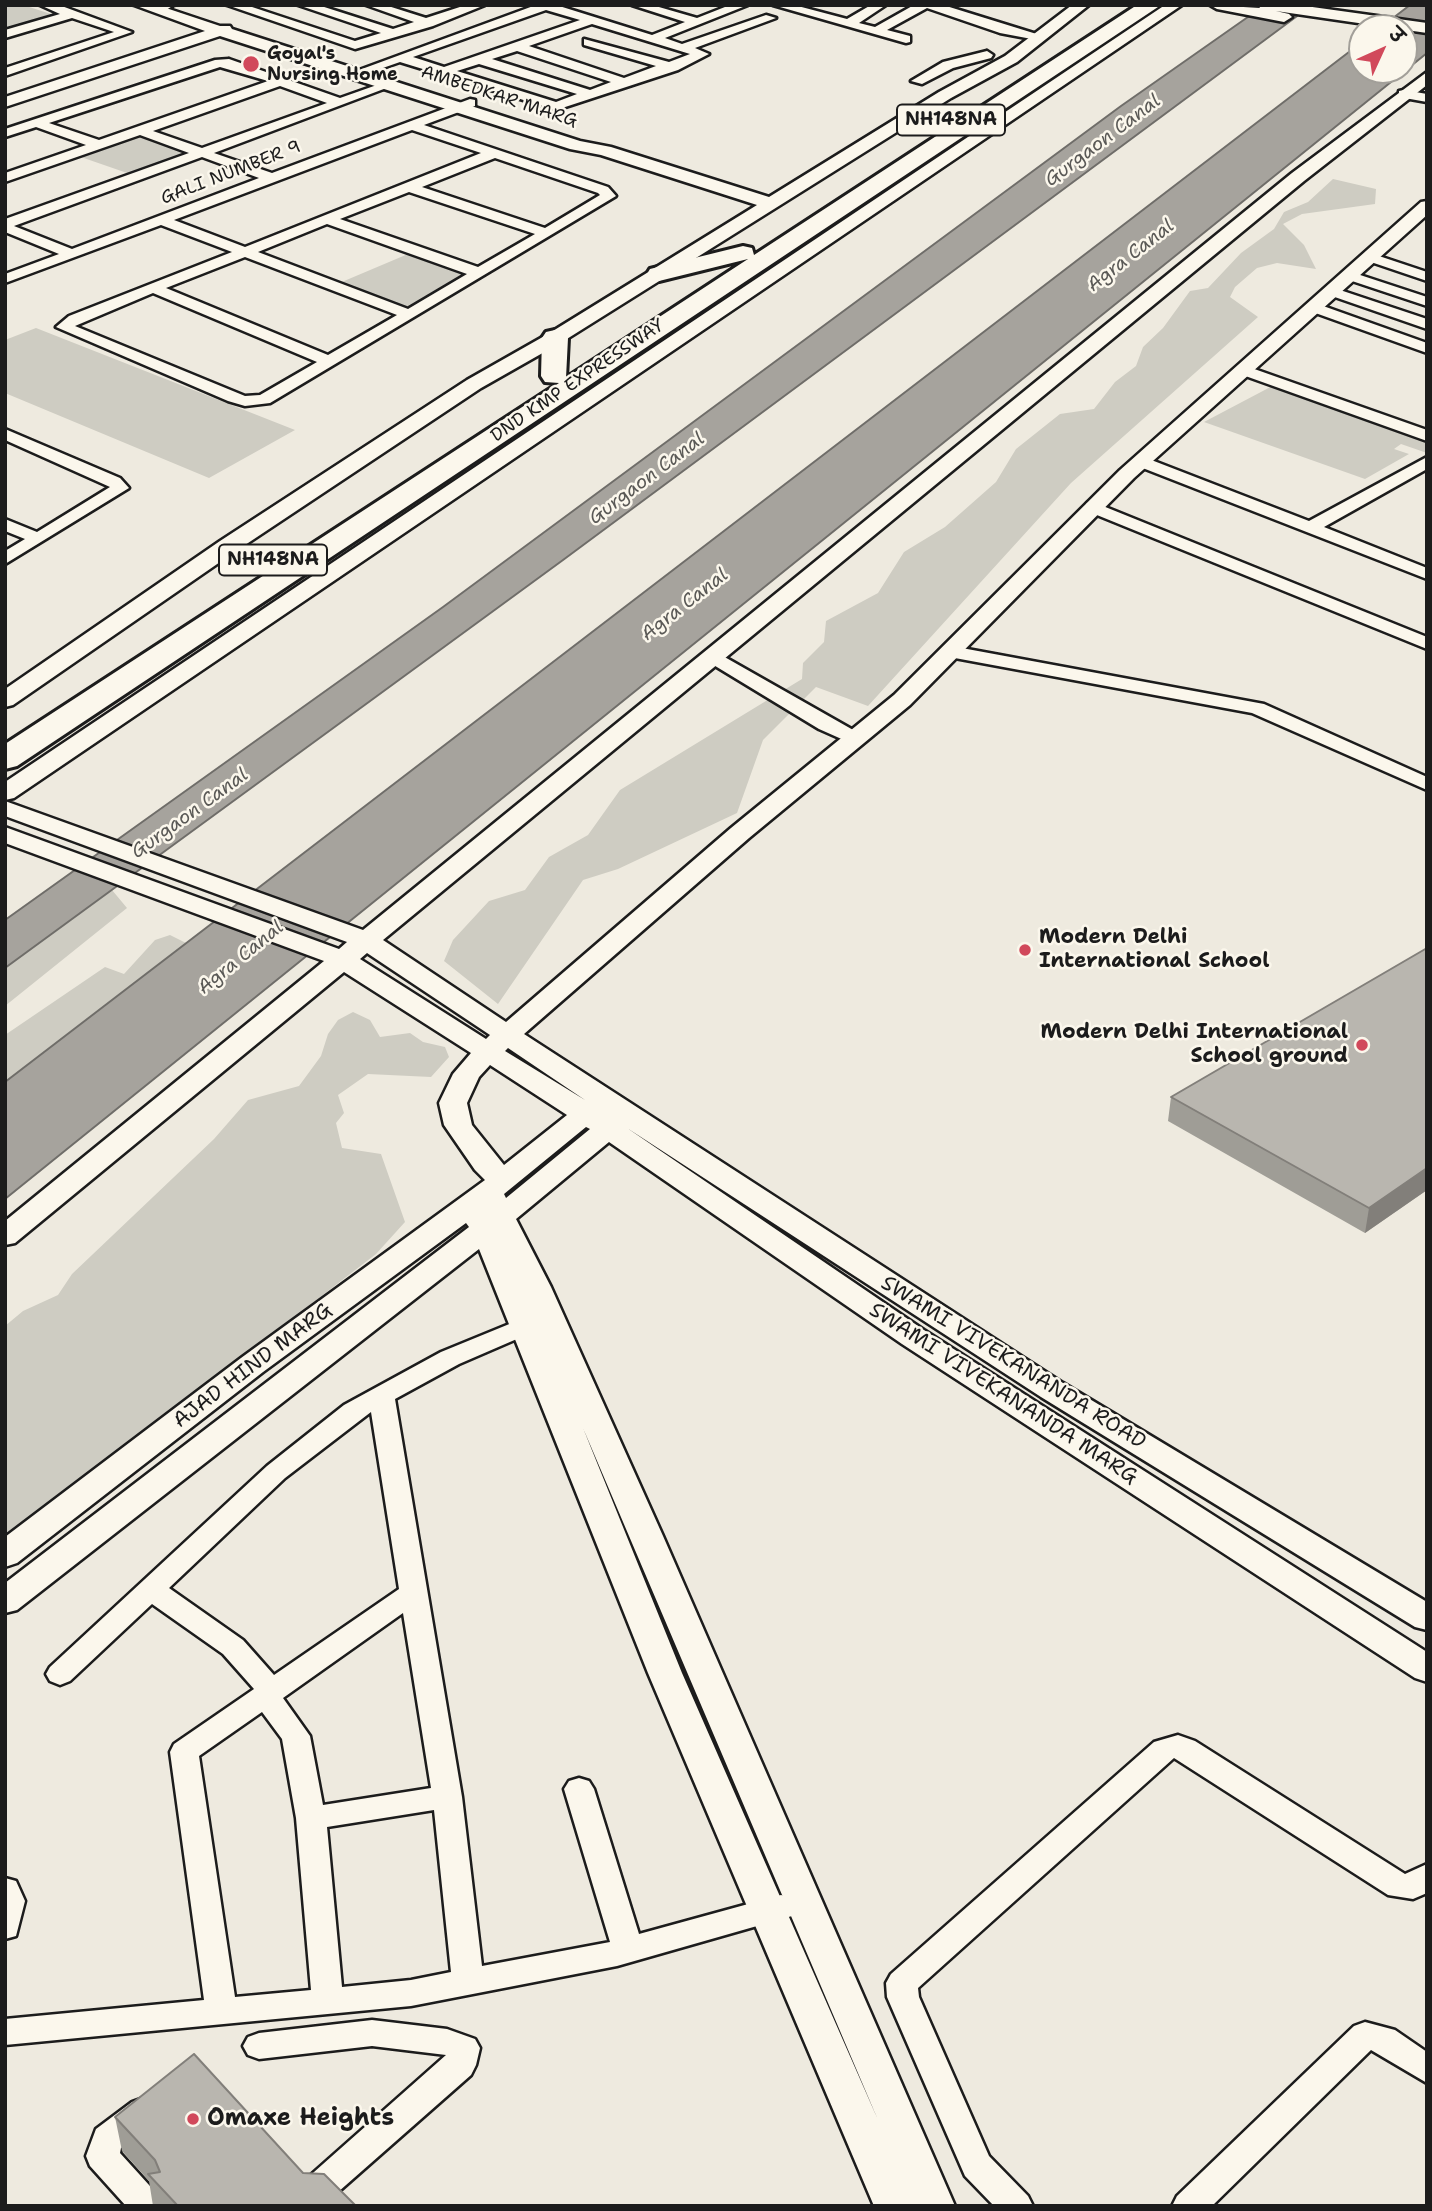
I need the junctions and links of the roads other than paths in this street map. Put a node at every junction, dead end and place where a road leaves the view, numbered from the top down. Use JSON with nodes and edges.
{"nodes":[{"id":1,"x":46,"y":5,"type":"edge"},
{"id":2,"x":141,"y":5,"type":"edge"},
{"id":3,"x":233,"y":5,"type":"edge"},
{"id":4,"x":304,"y":5,"type":"edge"},
{"id":5,"x":372,"y":5,"type":"edge"},
{"id":6,"x":412,"y":5,"type":"edge"},
{"id":7,"x":695,"y":5,"type":"edge"},
{"id":8,"x":880,"y":5,"type":"edge"},
{"id":9,"x":923,"y":5,"type":"edge"},
{"id":10,"x":930,"y":5,"type":"edge"},
{"id":11,"x":1082,"y":5,"type":"edge"},
{"id":12,"x":1175,"y":5,"type":"edge"},
{"id":13,"x":1217,"y":5,"type":"edge"},
{"id":14,"x":1265,"y":5,"type":"edge"},
{"id":15,"x":166,"y":6,"type":"edge"},
{"id":16,"x":470,"y":6,"type":"edge"},
{"id":17,"x":546,"y":6,"type":"edge"},
{"id":18,"x":645,"y":6,"type":"edge"},
{"id":19,"x":740,"y":6,"type":"edge"},
{"id":20,"x":784,"y":6,"type":"edge"},
{"id":21,"x":1135,"y":8,"type":"edge"},
{"id":22,"x":393,"y":12,"type":"junction"},
{"id":23,"x":72,"y":14,"type":"junction"},
{"id":24,"x":671,"y":14,"type":"junction"},
{"id":25,"x":576,"y":16,"type":"junction"},
{"id":26,"x":1303,"y":16,"type":"junction"},
{"id":27,"x":590,"y":20,"type":"junction"},
{"id":28,"x":698,"y":22,"type":"junction"},
{"id":29,"x":427,"y":23,"type":"junction"},
{"id":30,"x":848,"y":24,"type":"junction"},
{"id":31,"x":1348,"y":28,"type":"edge"},
{"id":32,"x":1427,"y":28,"type":"edge"},
{"id":33,"x":226,"y":29,"type":"junction"},
{"id":34,"x":623,"y":30,"type":"junction"},
{"id":35,"x":673,"y":31,"type":"junction"},
{"id":36,"x":877,"y":31,"type":"junction"},
{"id":37,"x":394,"y":33,"type":"junction"},
{"id":38,"x":5,"y":34,"type":"edge"},
{"id":39,"x":467,"y":35,"type":"junction"},
{"id":40,"x":1037,"y":36,"type":"junction"},
{"id":41,"x":655,"y":38,"type":"junction"},
{"id":42,"x":906,"y":39,"type":"dead end"},
{"id":43,"x":704,"y":40,"type":"junction"},
{"id":44,"x":516,"y":46,"type":"junction"},
{"id":45,"x":578,"y":46,"type":"junction"},
{"id":46,"x":685,"y":47,"type":"junction"},
{"id":47,"x":971,"y":52,"type":"dead end"},
{"id":48,"x":632,"y":55,"type":"junction"},
{"id":49,"x":987,"y":55,"type":"junction"},
{"id":50,"x":548,"y":57,"type":"junction"},
{"id":51,"x":401,"y":58,"type":"junction"},
{"id":52,"x":477,"y":59,"type":"junction"},
{"id":53,"x":1011,"y":60,"type":"junction"},
{"id":54,"x":673,"y":67,"type":"junction"},
{"id":55,"x":362,"y":71,"type":"junction"},
{"id":56,"x":591,"y":71,"type":"junction"},
{"id":57,"x":5,"y":72,"type":"edge"},
{"id":58,"x":443,"y":72,"type":"junction"},
{"id":59,"x":1427,"y":77,"type":"edge"},
{"id":60,"x":918,"y":81,"type":"dead end"},
{"id":61,"x":281,"y":82,"type":"junction"},
{"id":62,"x":627,"y":83,"type":"junction"},
{"id":63,"x":391,"y":84,"type":"junction"},
{"id":64,"x":556,"y":85,"type":"junction"},
{"id":65,"x":593,"y":96,"type":"junction"},
{"id":66,"x":1416,"y":96,"type":"edge"},
{"id":67,"x":5,"y":102,"type":"edge"},
{"id":68,"x":338,"y":102,"type":"junction"},
{"id":69,"x":466,"y":105,"type":"junction"},
{"id":70,"x":37,"y":123,"type":"junction"},
{"id":71,"x":411,"y":125,"type":"junction"},
{"id":72,"x":141,"y":131,"type":"junction"},
{"id":73,"x":5,"y":133,"type":"edge"},
{"id":74,"x":99,"y":145,"type":"junction"},
{"id":75,"x":201,"y":152,"type":"junction"},
{"id":76,"x":492,"y":154,"type":"junction"},
{"id":77,"x":5,"y":178,"type":"edge"},
{"id":78,"x":272,"y":178,"type":"junction"},
{"id":79,"x":409,"y":187,"type":"junction"},
{"id":80,"x":772,"y":204,"type":"junction"},
{"id":81,"x":1426,"y":207,"type":"edge"},
{"id":82,"x":327,"y":219,"type":"junction"},
{"id":83,"x":162,"y":220,"type":"junction"},
{"id":84,"x":5,"y":225,"type":"edge"},
{"id":85,"x":547,"y":233,"type":"junction"},
{"id":86,"x":245,"y":251,"type":"junction"},
{"id":87,"x":744,"y":253,"type":"junction"},
{"id":88,"x":73,"y":254,"type":"junction"},
{"id":89,"x":1370,"y":257,"type":"junction"},
{"id":90,"x":480,"y":273,"type":"junction"},
{"id":91,"x":659,"y":274,"type":"junction"},
{"id":92,"x":1348,"y":275,"type":"junction"},
{"id":93,"x":1425,"y":275,"type":"edge"},
{"id":94,"x":5,"y":279,"type":"edge"},
{"id":95,"x":153,"y":288,"type":"junction"},
{"id":96,"x":1331,"y":291,"type":"junction"},
{"id":97,"x":1427,"y":302,"type":"edge"},
{"id":98,"x":1312,"y":307,"type":"junction"},
{"id":99,"x":699,"y":313,"type":"junction"},
{"id":100,"x":411,"y":315,"type":"junction"},
{"id":101,"x":1427,"y":324,"type":"edge"},
{"id":102,"x":555,"y":338,"type":"junction"},
{"id":103,"x":1427,"y":348,"type":"edge"},
{"id":104,"x":331,"y":362,"type":"junction"},
{"id":105,"x":642,"y":365,"type":"junction"},
{"id":106,"x":1244,"y":370,"type":"junction"},
{"id":107,"x":588,"y":375,"type":"junction"},
{"id":108,"x":548,"y":380,"type":"junction"},
{"id":109,"x":5,"y":434,"type":"edge"},
{"id":110,"x":1427,"y":436,"type":"edge"},
{"id":111,"x":1141,"y":461,"type":"junction"},
{"id":112,"x":1427,"y":462,"type":"edge"},
{"id":113,"x":1406,"y":473,"type":"junction"},
{"id":114,"x":1427,"y":481,"type":"edge"},
{"id":115,"x":1093,"y":508,"type":"junction"},
{"id":116,"x":5,"y":524,"type":"edge"},
{"id":117,"x":1310,"y":528,"type":"junction"},
{"id":118,"x":38,"y":539,"type":"junction"},
{"id":119,"x":5,"y":559,"type":"edge"},
{"id":120,"x":1427,"y":574,"type":"edge"},
{"id":121,"x":1427,"y":644,"type":"edge"},
{"id":122,"x":951,"y":652,"type":"junction"},
{"id":123,"x":714,"y":656,"type":"junction"},
{"id":124,"x":5,"y":700,"type":"edge"},
{"id":125,"x":5,"y":735,"type":"edge"},
{"id":126,"x":855,"y":739,"type":"junction"},
{"id":127,"x":5,"y":759,"type":"edge"},
{"id":128,"x":1427,"y":784,"type":"edge"},
{"id":129,"x":5,"y":793,"type":"edge"},
{"id":130,"x":5,"y":808,"type":"edge"},
{"id":131,"x":5,"y":834,"type":"edge"},
{"id":132,"x":357,"y":937,"type":"junction"},
{"id":133,"x":332,"y":956,"type":"junction"},
{"id":134,"x":498,"y":1043,"type":"junction"},
{"id":135,"x":605,"y":1114,"type":"junction"},
{"id":136,"x":489,"y":1204,"type":"junction"},
{"id":137,"x":5,"y":1236,"type":"edge"},
{"id":138,"x":524,"y":1326,"type":"junction"},
{"id":139,"x":381,"y":1394,"type":"junction"},
{"id":140,"x":5,"y":1555,"type":"edge"},
{"id":141,"x":150,"y":1589,"type":"junction"},
{"id":142,"x":414,"y":1592,"type":"junction"},
{"id":143,"x":5,"y":1601,"type":"edge"},
{"id":144,"x":1427,"y":1618,"type":"edge"},
{"id":145,"x":1427,"y":1669,"type":"edge"},
{"id":146,"x":60,"y":1674,"type":"dead end"},
{"id":147,"x":269,"y":1694,"type":"junction"},
{"id":148,"x":579,"y":1788,"type":"dead end"},
{"id":149,"x":447,"y":1797,"type":"junction"},
{"id":150,"x":311,"y":1818,"type":"junction"},
{"id":151,"x":1427,"y":1876,"type":"edge"},
{"id":152,"x":5,"y":1890,"type":"edge"},
{"id":153,"x":805,"y":1899,"type":"junction"},
{"id":154,"x":770,"y":1910,"type":"junction"},
{"id":155,"x":5,"y":1927,"type":"edge"},
{"id":156,"x":628,"y":1950,"type":"junction"},
{"id":157,"x":468,"y":1983,"type":"junction"},
{"id":158,"x":328,"y":2002,"type":"junction"},
{"id":159,"x":221,"y":2010,"type":"junction"},
{"id":160,"x":5,"y":2032,"type":"edge"},
{"id":161,"x":259,"y":2046,"type":"dead end"},
{"id":162,"x":1427,"y":2070,"type":"edge"},
{"id":163,"x":171,"y":2090,"type":"edge"},
{"id":164,"x":316,"y":2189,"type":"edge"},
{"id":165,"x":147,"y":2206,"type":"edge"},
{"id":166,"x":895,"y":2206,"type":"edge"},
{"id":167,"x":935,"y":2206,"type":"edge"},
{"id":168,"x":1016,"y":2206,"type":"edge"},
{"id":169,"x":1189,"y":2206,"type":"edge"}],
"edges":[{"from":1,"to":23,"type":"street"},
{"from":2,"to":33,"type":"street","name":"AMBEDKAR MARG"},
{"from":3,"to":37,"type":"street"},
{"from":4,"to":37,"type":"street"},
{"from":5,"to":22,"type":"street"},
{"from":6,"to":22,"type":"street"},
{"from":7,"to":24,"type":"street"},
{"from":8,"to":30,"type":"street"},
{"from":9,"to":36,"type":"street"},
{"from":10,"to":40,"type":"street"},
{"from":11,"to":40,"type":"street"},
{"from":12,"to":99,"type":"street"},
{"from":13,"to":26,"type":"street"},
{"from":14,"to":26,"type":"street"},
{"from":15,"to":33,"type":"street","name":"AMBEDKAR MARG"},
{"from":16,"to":29,"type":"street"},
{"from":17,"to":25,"type":"street"},
{"from":17,"to":39,"type":"street"},
{"from":18,"to":24,"type":"street"},
{"from":19,"to":28,"type":"street"},
{"from":19,"to":43,"type":"street"},
{"from":20,"to":30,"type":"street"},
{"from":21,"to":87,"type":"highway","name":"DND KMP EXPRESSWAY","number":"NH148NA"},
{"from":21,"to":99,"type":"highway","name":"DND KMP EXPRESSWAY","number":"NH148NA"},
{"from":22,"to":29,"type":"street"},
{"from":23,"to":38,"type":"street"},
{"from":23,"to":57,"type":"street"},
{"from":24,"to":28,"type":"street"},
{"from":25,"to":27,"type":"street"},
{"from":25,"to":35,"type":"street"},
{"from":26,"to":31,"type":"street"},
{"from":26,"to":32,"type":"street"},
{"from":27,"to":34,"type":"street"},
{"from":27,"to":44,"type":"street"},
{"from":28,"to":35,"type":"street"},
{"from":29,"to":37,"type":"street"},
{"from":29,"to":39,"type":"street"},
{"from":30,"to":36,"type":"street"},
{"from":33,"to":55,"type":"street","name":"AMBEDKAR MARG"},
{"from":33,"to":67,"type":"street"},
{"from":34,"to":41,"type":"street"},
{"from":34,"to":45,"type":"street"},
{"from":35,"to":41,"type":"street"},
{"from":35,"to":43,"type":"street"},
{"from":36,"to":42,"type":"street"},
{"from":39,"to":51,"type":"street"},
{"from":40,"to":53,"type":"street"},
{"from":41,"to":46,"type":"street"},
{"from":43,"to":46,"type":"street"},
{"from":44,"to":50,"type":"street"},
{"from":44,"to":52,"type":"street"},
{"from":45,"to":48,"type":"street"},
{"from":45,"to":50,"type":"street"},
{"from":46,"to":54,"type":"street"},
{"from":47,"to":49,"type":"street"},
{"from":48,"to":54,"type":"street"},
{"from":48,"to":56,"type":"street"},
{"from":49,"to":53,"type":"street"},
{"from":49,"to":60,"type":"street"},
{"from":50,"to":56,"type":"street"},
{"from":51,"to":55,"type":"street"},
{"from":51,"to":58,"type":"street"},
{"from":52,"to":58,"type":"street"},
{"from":52,"to":64,"type":"street"},
{"from":53,"to":80,"type":"street"},
{"from":54,"to":62,"type":"street"},
{"from":55,"to":63,"type":"street","name":"AMBEDKAR MARG"},
{"from":55,"to":69,"type":"street","name":"AMBEDKAR MARG"},
{"from":56,"to":62,"type":"street"},
{"from":56,"to":64,"type":"street"},
{"from":58,"to":65,"type":"street"},
{"from":59,"to":66,"type":"street"},
{"from":61,"to":68,"type":"street"},
{"from":61,"to":70,"type":"street"},
{"from":61,"to":72,"type":"street"},
{"from":62,"to":65,"type":"street"},
{"from":63,"to":68,"type":"street"},
{"from":63,"to":69,"type":"street","name":"AMBEDKAR MARG"},
{"from":64,"to":65,"type":"street"},
{"from":66,"to":123,"type":"street"},
{"from":68,"to":75,"type":"street"},
{"from":69,"to":71,"type":"street","name":"GALI NUMBER 9"},
{"from":69,"to":80,"type":"street","name":"AMBEDKAR MARG"},
{"from":70,"to":73,"type":"street"},
{"from":70,"to":74,"type":"street"},
{"from":71,"to":76,"type":"street"},
{"from":71,"to":78,"type":"street","name":"GALI NUMBER 9"},
{"from":72,"to":74,"type":"street"},
{"from":72,"to":75,"type":"street"},
{"from":74,"to":77,"type":"street"},
{"from":75,"to":78,"type":"street"},
{"from":75,"to":84,"type":"street"},
{"from":76,"to":79,"type":"street"},
{"from":76,"to":85,"type":"street"},
{"from":78,"to":83,"type":"street","name":"GALI NUMBER 9"},
{"from":79,"to":82,"type":"street"},
{"from":79,"to":85,"type":"street"},
{"from":80,"to":91,"type":"street"},
{"from":81,"to":89,"type":"street"},
{"from":82,"to":86,"type":"street"},
{"from":82,"to":90,"type":"street"},
{"from":83,"to":86,"type":"street"},
{"from":83,"to":88,"type":"street","name":"GALI NUMBER 9"},
{"from":84,"to":88,"type":"street"},
{"from":85,"to":90,"type":"street"},
{"from":86,"to":95,"type":"street"},
{"from":86,"to":100,"type":"street"},
{"from":87,"to":91,"type":"highway"},
{"from":87,"to":108,"type":"highway","name":"DND KMP EXPRESSWAY","number":"NH148NA"},
{"from":88,"to":94,"type":"street","name":"GALI NUMBER 9"},
{"from":89,"to":92,"type":"street"},
{"from":89,"to":93,"type":"street"},
{"from":90,"to":100,"type":"street"},
{"from":91,"to":102,"type":"street"},
{"from":92,"to":96,"type":"street"},
{"from":92,"to":97,"type":"street"},
{"from":95,"to":104,"type":"street"},
{"from":95,"to":104,"type":"street"},
{"from":96,"to":98,"type":"street"},
{"from":96,"to":101,"type":"street"},
{"from":98,"to":103,"type":"street"},
{"from":98,"to":106,"type":"street"},
{"from":99,"to":105,"type":"street"},
{"from":99,"to":107,"type":"highway","name":"DND KMP EXPRESSWAY","number":"NH148NA"},
{"from":100,"to":104,"type":"street"},
{"from":102,"to":108,"type":"highway"},
{"from":102,"to":124,"type":"street"},
{"from":105,"to":107,"type":"highway"},
{"from":105,"to":129,"type":"street"},
{"from":106,"to":110,"type":"street"},
{"from":106,"to":111,"type":"street"},
{"from":107,"to":127,"type":"highway","name":"DND KMP EXPRESSWAY","number":"NH148NA"},
{"from":108,"to":125,"type":"highway","name":"DND KMP EXPRESSWAY","number":"NH148NA"},
{"from":109,"to":118,"type":"street"},
{"from":111,"to":115,"type":"street"},
{"from":111,"to":117,"type":"street"},
{"from":112,"to":113,"type":"street"},
{"from":113,"to":114,"type":"street"},
{"from":113,"to":117,"type":"street"},
{"from":115,"to":121,"type":"street"},
{"from":115,"to":122,"type":"street"},
{"from":116,"to":118,"type":"street"},
{"from":117,"to":120,"type":"street"},
{"from":118,"to":119,"type":"street"},
{"from":122,"to":126,"type":"street"},
{"from":122,"to":128,"type":"street"},
{"from":123,"to":126,"type":"street"},
{"from":123,"to":132,"type":"street"},
{"from":126,"to":134,"type":"street"},
{"from":130,"to":132,"type":"street"},
{"from":131,"to":133,"type":"street"},
{"from":132,"to":133,"type":"street"},
{"from":132,"to":134,"type":"street"},
{"from":133,"to":134,"type":"street"},
{"from":133,"to":137,"type":"street"},
{"from":134,"to":135,"type":"street"},
{"from":134,"to":136,"type":"street"},
{"from":135,"to":136,"type":"street"},
{"from":135,"to":144,"type":"street","name":"SWAMI VIVEKANANDA ROAD"},
{"from":135,"to":145,"type":"street","name":"SWAMI VIVEKANANDA MARG"},
{"from":136,"to":138,"type":"street"},
{"from":136,"to":140,"type":"street","name":"AJAD HIND MARG"},
{"from":136,"to":143,"type":"street"},
{"from":136,"to":153,"type":"street"},
{"from":138,"to":139,"type":"street"},
{"from":138,"to":154,"type":"street"},
{"from":139,"to":141,"type":"street"},
{"from":139,"to":142,"type":"street"},
{"from":141,"to":146,"type":"street"},
{"from":141,"to":147,"type":"street"},
{"from":142,"to":147,"type":"street"},
{"from":142,"to":149,"type":"street"},
{"from":147,"to":150,"type":"street"},
{"from":147,"to":159,"type":"street"},
{"from":148,"to":156,"type":"street"},
{"from":149,"to":150,"type":"street"},
{"from":149,"to":157,"type":"street"},
{"from":150,"to":158,"type":"street"},
{"from":151,"to":168,"type":"street"},
{"from":152,"to":155,"type":"street"},
{"from":153,"to":154,"type":"street"},
{"from":153,"to":167,"type":"street"},
{"from":154,"to":156,"type":"street"},
{"from":154,"to":166,"type":"street"},
{"from":156,"to":157,"type":"street"},
{"from":157,"to":158,"type":"street"},
{"from":158,"to":159,"type":"street"},
{"from":159,"to":160,"type":"street"},
{"from":161,"to":164,"type":"street"},
{"from":162,"to":169,"type":"street"},
{"from":163,"to":165,"type":"street"}]}
